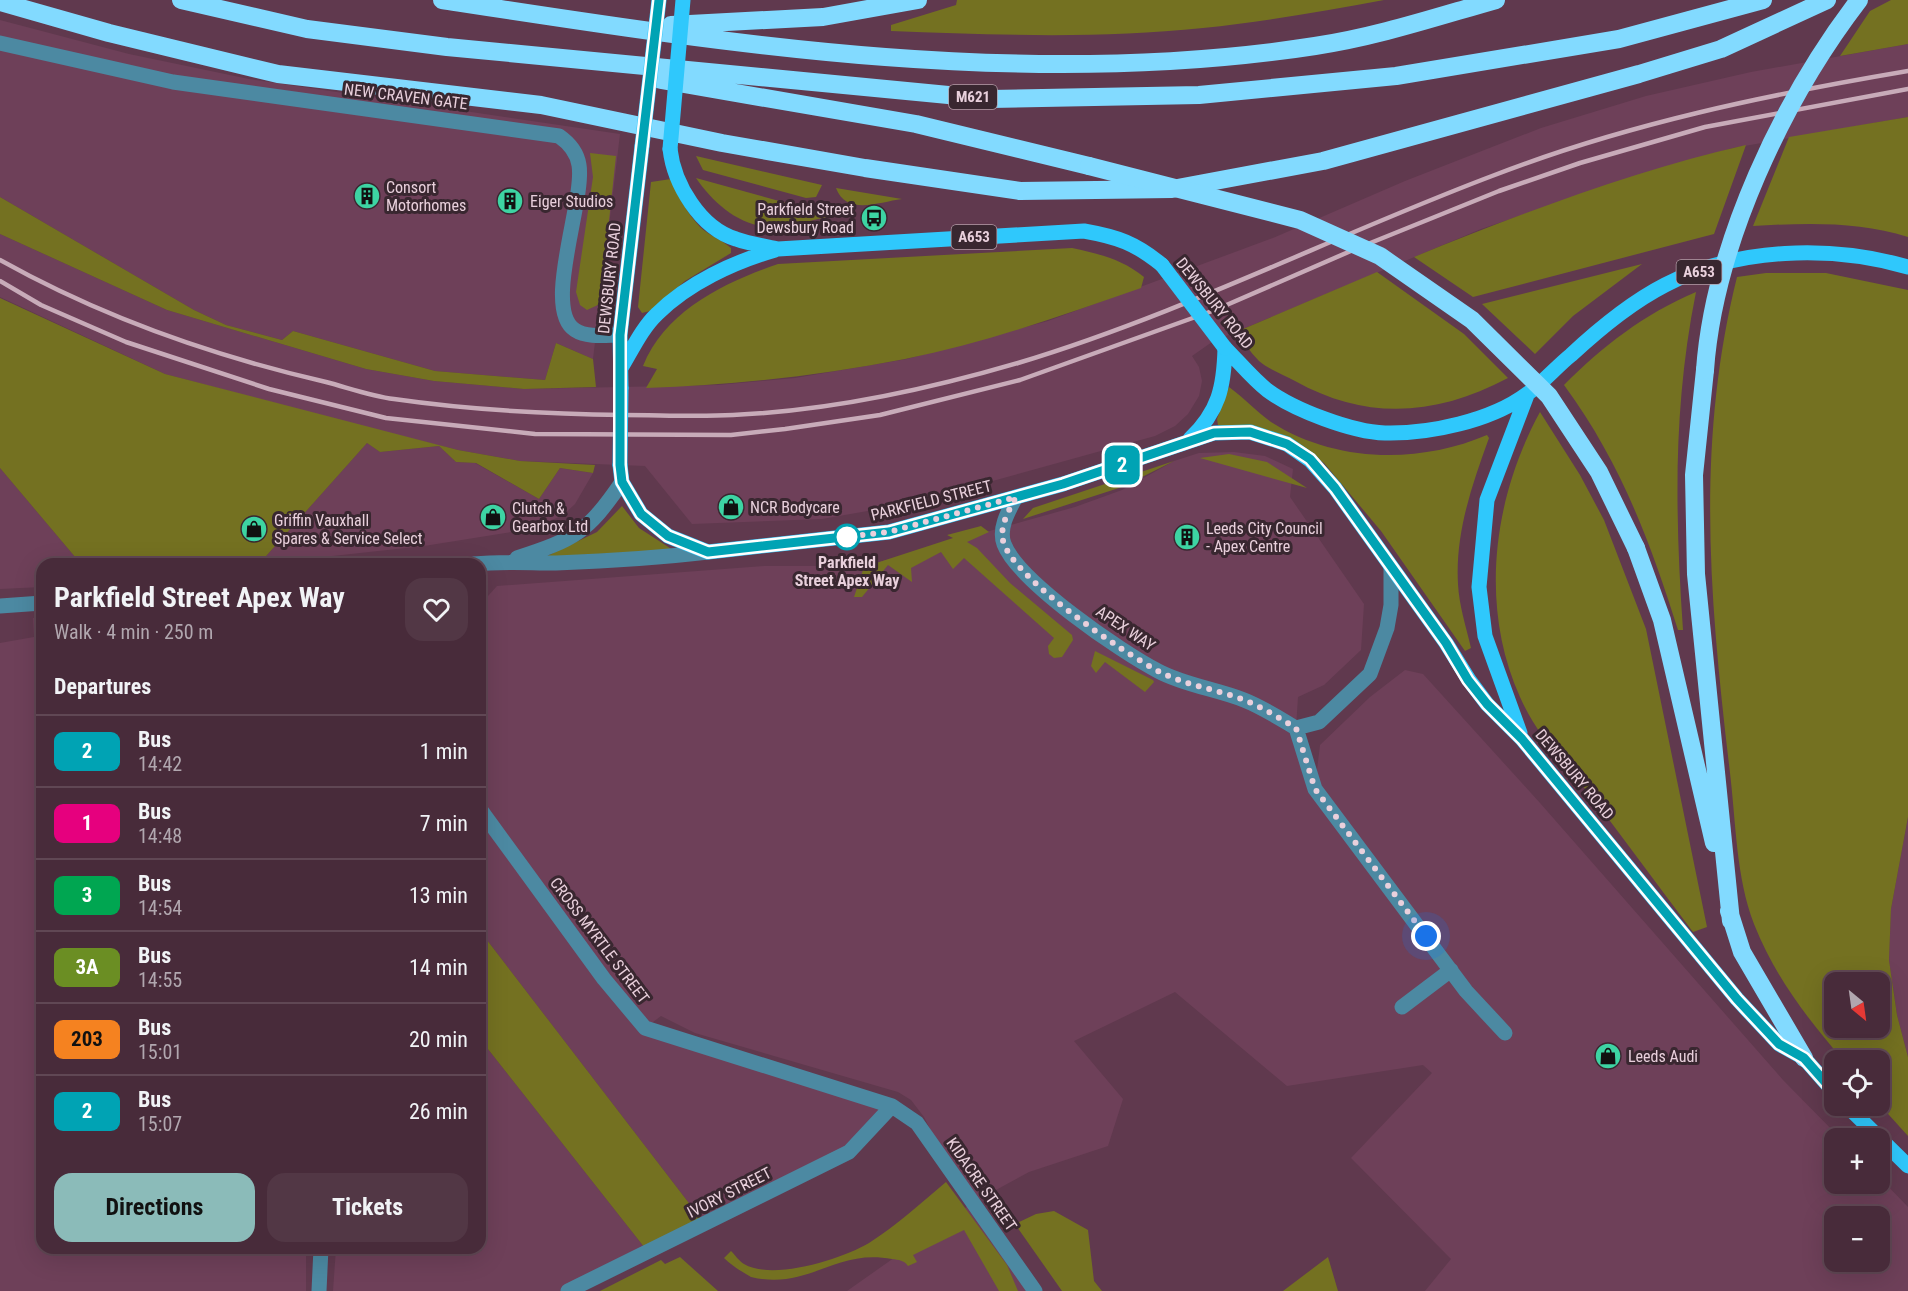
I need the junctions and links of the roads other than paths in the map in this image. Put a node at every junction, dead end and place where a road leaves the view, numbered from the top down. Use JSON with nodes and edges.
{"nodes":[{"id":1,"x":181,"y":0,"type":"edge"},
{"id":2,"x":442,"y":0,"type":"edge"},
{"id":3,"x":659,"y":0,"type":"edge"},
{"id":4,"x":683,"y":0,"type":"edge"},
{"id":5,"x":918,"y":0,"type":"edge"},
{"id":6,"x":1496,"y":0,"type":"edge"},
{"id":7,"x":1764,"y":0,"type":"edge"},
{"id":8,"x":1827,"y":0,"type":"edge"},
{"id":9,"x":1859,"y":0,"type":"edge"},
{"id":10,"x":0,"y":2,"type":"edge"},
{"id":11,"x":624,"y":28,"type":"junction"},
{"id":12,"x":0,"y":43,"type":"edge"},
{"id":13,"x":447,"y":46,"type":"junction"},
{"id":14,"x":778,"y":249,"type":"junction"},
{"id":15,"x":1908,"y":267,"type":"edge"},
{"id":16,"x":620,"y":335,"type":"junction"},
{"id":17,"x":1225,"y":348,"type":"junction"},
{"id":18,"x":621,"y":369,"type":"junction"},
{"id":19,"x":1527,"y":395,"type":"junction"},
{"id":20,"x":1186,"y":443,"type":"junction"},
{"id":21,"x":1310,"y":459,"type":"joint"},
{"id":22,"x":622,"y":482,"type":"junction"},
{"id":23,"x":1016,"y":497,"type":"junction"},
{"id":24,"x":708,"y":552,"type":"junction"},
{"id":25,"x":508,"y":560,"type":"junction"},
{"id":26,"x":486,"y":563,"type":"edge"},
{"id":27,"x":1391,"y":567,"type":"junction"},
{"id":28,"x":36,"y":603,"type":"edge"},
{"id":29,"x":0,"y":606,"type":"edge"},
{"id":30,"x":1296,"y":728,"type":"junction"},
{"id":31,"x":1522,"y":739,"type":"junction"},
{"id":32,"x":486,"y":817,"type":"edge"},
{"id":33,"x":1731,"y":921,"type":"junction"},
{"id":34,"x":1451,"y":970,"type":"junction"},
{"id":35,"x":1402,"y":1007,"type":"dead end"},
{"id":36,"x":1505,"y":1033,"type":"dead end"},
{"id":37,"x":1804,"y":1058,"type":"junction"},
{"id":38,"x":1824,"y":1081,"type":"edge"},
{"id":39,"x":892,"y":1106,"type":"junction"},
{"id":40,"x":1857,"y":1116,"type":"edge"},
{"id":41,"x":1908,"y":1166,"type":"edge"},
{"id":42,"x":321,"y":1254,"type":"edge"},
{"id":43,"x":319,"y":1291,"type":"edge"},
{"id":44,"x":568,"y":1291,"type":"edge"},
{"id":45,"x":1035,"y":1291,"type":"edge"}],
"edges":[{"from":1,"to":13,"type":"highway","number":"M621"},
{"from":2,"to":11,"type":"highway","number":"M621"},
{"from":3,"to":16,"type":"main road","name":"DEWSBURY ROAD","number":"A653","bridge":true},
{"from":4,"to":14,"type":"main road","name":"DEWSBURY ROAD","number":"A653","bridge":true},
{"from":5,"to":11,"type":"highway"},
{"from":6,"to":11,"type":"highway","number":"M621"},
{"from":7,"to":13,"type":"highway","number":"M621"},
{"from":8,"to":10,"type":"highway"},
{"from":9,"to":33,"type":"highway","bridge":true},
{"from":12,"to":16,"type":"street","name":"NEW CRAVEN GATE"},
{"from":13,"to":33,"type":"highway","bridge":true},
{"from":14,"to":17,"type":"main road","name":"DEWSBURY ROAD","number":"A653","bridge":true},
{"from":14,"to":18,"type":"main road","number":"A653"},
{"from":15,"to":19,"type":"main road","name":"DEWSBURY ROAD","number":"A653"},
{"from":16,"to":18,"type":"main road","name":"DEWSBURY ROAD","number":"A653"},
{"from":17,"to":19,"type":"main road","name":"DEWSBURY ROAD","number":"A653"},
{"from":17,"to":20,"type":"main road","number":"A653"},
{"from":18,"to":22,"type":"main road","name":"DEWSBURY ROAD","number":"A653","bridge":true},
{"from":19,"to":31,"type":"main road","number":"A653"},
{"from":20,"to":21,"type":"main road","name":"PARKFIELD STREET","number":"A653"},
{"from":20,"to":23,"type":"main road","name":"PARKFIELD STREET","number":"A653"},
{"from":21,"to":27,"type":"main road","name":"DEWSBURY ROAD","number":"A653"},
{"from":22,"to":24,"type":"main road","name":"DEWSBURY ROAD","number":"A653"},
{"from":22,"to":25,"type":"street","name":"PARKFIELD STREET"},
{"from":23,"to":24,"type":"main road","name":"PARKFIELD STREET","number":"A653"},
{"from":23,"to":30,"type":"street","name":"APEX WAY"},
{"from":24,"to":25,"type":"street","name":"PARKFIELD STREET"},
{"from":25,"to":26,"type":"street","name":"PARKFIELD STREET"},
{"from":27,"to":30,"type":"street"},
{"from":27,"to":31,"type":"main road","name":"DEWSBURY ROAD","number":"A653"},
{"from":28,"to":29,"type":"street"},
{"from":30,"to":34,"type":"street"},
{"from":31,"to":37,"type":"main road","name":"DEWSBURY ROAD","number":"A653"},
{"from":32,"to":39,"type":"street","name":"CROSS MYRTLE STREET"},
{"from":33,"to":37,"type":"highway"},
{"from":34,"to":35,"type":"street"},
{"from":34,"to":36,"type":"street"},
{"from":37,"to":38,"type":"main road","name":"DEWSBURY ROAD","number":"A653"},
{"from":39,"to":44,"type":"street","name":"IVORY STREET"},
{"from":39,"to":45,"type":"street","name":"KIDACRE STREET"},
{"from":40,"to":41,"type":"main road"},
{"from":42,"to":43,"type":"street"}]}
